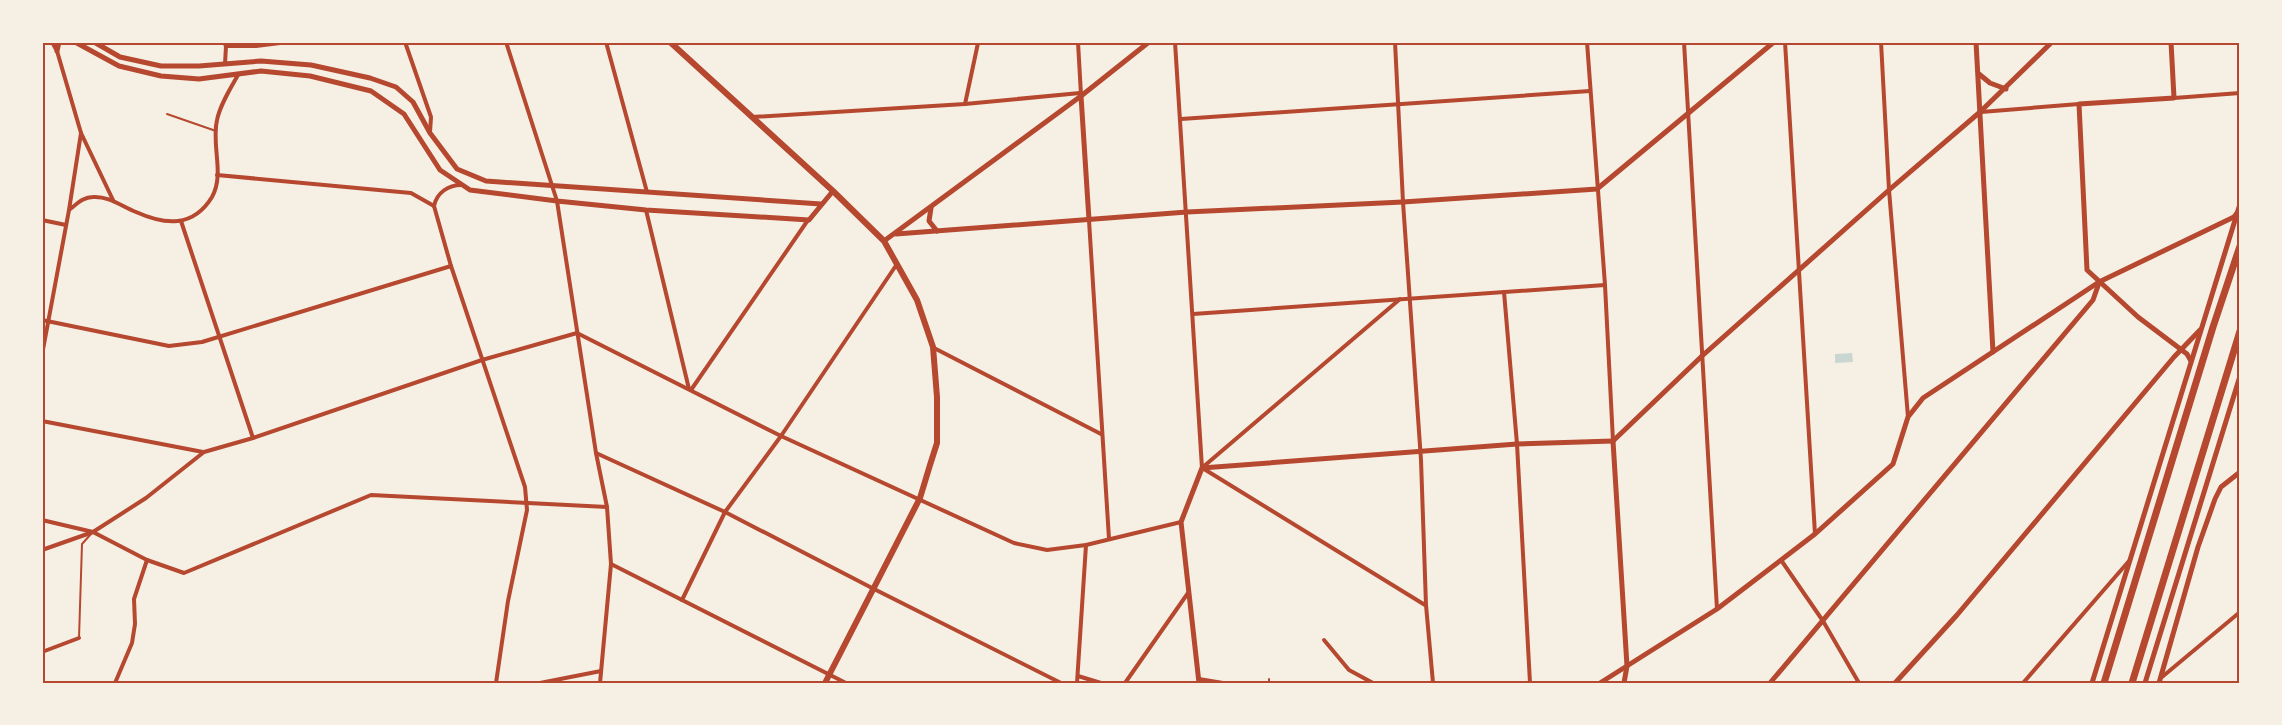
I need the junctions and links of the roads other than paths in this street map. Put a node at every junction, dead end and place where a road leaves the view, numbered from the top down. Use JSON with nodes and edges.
{"nodes":[{"id":1,"x":52,"y":42,"type":"edge"},
{"id":2,"x":59,"y":42,"type":"edge"},
{"id":3,"x":75,"y":42,"type":"edge"},
{"id":4,"x":94,"y":42,"type":"edge"},
{"id":5,"x":288,"y":42,"type":"edge"},
{"id":6,"x":405,"y":42,"type":"edge"},
{"id":7,"x":506,"y":42,"type":"edge"},
{"id":8,"x":606,"y":42,"type":"edge"},
{"id":9,"x":670,"y":42,"type":"edge"},
{"id":10,"x":982,"y":42,"type":"edge"},
{"id":11,"x":1078,"y":42,"type":"edge"},
{"id":12,"x":1149,"y":42,"type":"edge"},
{"id":13,"x":1175,"y":42,"type":"edge"},
{"id":14,"x":1395,"y":42,"type":"edge"},
{"id":15,"x":1587,"y":42,"type":"edge"},
{"id":16,"x":1684,"y":42,"type":"edge"},
{"id":17,"x":1774,"y":42,"type":"edge"},
{"id":18,"x":1785,"y":42,"type":"edge"},
{"id":19,"x":1881,"y":42,"type":"edge"},
{"id":20,"x":1976,"y":42,"type":"edge"},
{"id":21,"x":2052,"y":42,"type":"edge"},
{"id":22,"x":2171,"y":42,"type":"edge"},
{"id":23,"x":225,"y":44,"type":"edge"},
{"id":24,"x":57,"y":51,"type":"junction"},
{"id":25,"x":225,"y":64,"type":"junction"},
{"id":26,"x":1978,"y":73,"type":"junction"},
{"id":27,"x":238,"y":75,"type":"junction"},
{"id":28,"x":2006,"y":89,"type":"junction"},
{"id":29,"x":1590,"y":91,"type":"junction"},
{"id":30,"x":2240,"y":93,"type":"edge"},
{"id":31,"x":1081,"y":94,"type":"junction"},
{"id":32,"x":2174,"y":98,"type":"junction"},
{"id":33,"x":965,"y":104,"type":"junction"},
{"id":34,"x":2079,"y":104,"type":"junction"},
{"id":35,"x":1398,"y":106,"type":"junction"},
{"id":36,"x":1980,"y":112,"type":"junction"},
{"id":37,"x":1688,"y":113,"type":"junction"},
{"id":38,"x":167,"y":114,"type":"dead end"},
{"id":39,"x":751,"y":117,"type":"junction"},
{"id":40,"x":1181,"y":119,"type":"junction"},
{"id":41,"x":216,"y":130,"type":"junction"},
{"id":42,"x":81,"y":133,"type":"junction"},
{"id":43,"x":430,"y":133,"type":"junction"},
{"id":44,"x":217,"y":175,"type":"junction"},
{"id":45,"x":462,"y":185,"type":"junction"},
{"id":46,"x":550,"y":185,"type":"junction"},
{"id":47,"x":1597,"y":189,"type":"junction"},
{"id":48,"x":1889,"y":190,"type":"junction"},
{"id":49,"x":647,"y":192,"type":"junction"},
{"id":50,"x":833,"y":192,"type":"junction"},
{"id":51,"x":113,"y":201,"type":"junction"},
{"id":52,"x":557,"y":201,"type":"junction"},
{"id":53,"x":1403,"y":202,"type":"junction"},
{"id":54,"x":821,"y":204,"type":"junction"},
{"id":55,"x":2240,"y":204,"type":"edge"},
{"id":56,"x":434,"y":206,"type":"junction"},
{"id":57,"x":931,"y":207,"type":"junction"},
{"id":58,"x":69,"y":210,"type":"junction"},
{"id":59,"x":646,"y":210,"type":"junction"},
{"id":60,"x":1187,"y":212,"type":"junction"},
{"id":61,"x":2238,"y":213,"type":"edge"},
{"id":62,"x":42,"y":220,"type":"edge"},
{"id":63,"x":809,"y":220,"type":"junction"},
{"id":64,"x":1089,"y":220,"type":"junction"},
{"id":65,"x":181,"y":221,"type":"junction"},
{"id":66,"x":66,"y":225,"type":"junction"},
{"id":67,"x":937,"y":231,"type":"junction"},
{"id":68,"x":896,"y":234,"type":"junction"},
{"id":69,"x":884,"y":242,"type":"junction"},
{"id":70,"x":2240,"y":246,"type":"edge"},
{"id":71,"x":897,"y":264,"type":"junction"},
{"id":72,"x":451,"y":266,"type":"junction"},
{"id":73,"x":1799,"y":272,"type":"junction"},
{"id":74,"x":2099,"y":282,"type":"junction"},
{"id":75,"x":1605,"y":285,"type":"junction"},
{"id":76,"x":1504,"y":292,"type":"junction"},
{"id":77,"x":1410,"y":297,"type":"junction"},
{"id":78,"x":1401,"y":298,"type":"junction"},
{"id":79,"x":1193,"y":314,"type":"junction"},
{"id":80,"x":42,"y":320,"type":"edge"},
{"id":81,"x":49,"y":321,"type":"junction"},
{"id":82,"x":2202,"y":328,"type":"junction"},
{"id":83,"x":2240,"y":331,"type":"edge"},
{"id":84,"x":577,"y":333,"type":"junction"},
{"id":85,"x":219,"y":336,"type":"junction"},
{"id":86,"x":933,"y":347,"type":"junction"},
{"id":87,"x":2181,"y":350,"type":"junction"},
{"id":88,"x":1993,"y":352,"type":"junction"},
{"id":89,"x":42,"y":355,"type":"edge"},
{"id":90,"x":1702,"y":359,"type":"junction"},
{"id":91,"x":482,"y":360,"type":"junction"},
{"id":92,"x":2191,"y":362,"type":"junction"},
{"id":93,"x":2240,"y":376,"type":"edge"},
{"id":94,"x":690,"y":390,"type":"junction"},
{"id":95,"x":1908,"y":417,"type":"junction"},
{"id":96,"x":42,"y":421,"type":"edge"},
{"id":97,"x":1101,"y":434,"type":"junction"},
{"id":98,"x":781,"y":436,"type":"junction"},
{"id":99,"x":253,"y":438,"type":"junction"},
{"id":100,"x":1613,"y":441,"type":"junction"},
{"id":101,"x":1517,"y":444,"type":"junction"},
{"id":102,"x":204,"y":452,"type":"junction"},
{"id":103,"x":596,"y":453,"type":"junction"},
{"id":104,"x":1420,"y":453,"type":"junction"},
{"id":105,"x":1202,"y":468,"type":"junction"},
{"id":106,"x":2240,"y":472,"type":"edge"},
{"id":107,"x":2209,"y":477,"type":"junction"},
{"id":108,"x":2221,"y":487,"type":"junction"},
{"id":109,"x":920,"y":498,"type":"junction"},
{"id":110,"x":526,"y":503,"type":"junction"},
{"id":111,"x":607,"y":507,"type":"junction"},
{"id":112,"x":725,"y":512,"type":"junction"},
{"id":113,"x":42,"y":520,"type":"edge"},
{"id":114,"x":1181,"y":522,"type":"junction"},
{"id":115,"x":93,"y":532,"type":"junction"},
{"id":116,"x":1815,"y":534,"type":"junction"},
{"id":117,"x":1109,"y":539,"type":"junction"},
{"id":118,"x":1086,"y":545,"type":"junction"},
{"id":119,"x":42,"y":550,"type":"edge"},
{"id":120,"x":2131,"y":559,"type":"junction"},
{"id":121,"x":147,"y":560,"type":"junction"},
{"id":122,"x":1781,"y":560,"type":"junction"},
{"id":123,"x":610,"y":564,"type":"junction"},
{"id":124,"x":874,"y":590,"type":"junction"},
{"id":125,"x":1189,"y":592,"type":"junction"},
{"id":126,"x":682,"y":600,"type":"junction"},
{"id":127,"x":1426,"y":605,"type":"junction"},
{"id":128,"x":1717,"y":609,"type":"junction"},
{"id":129,"x":2240,"y":612,"type":"edge"},
{"id":130,"x":1822,"y":621,"type":"junction"},
{"id":131,"x":79,"y":638,"type":"joint"},
{"id":132,"x":1324,"y":640,"type":"dead end"},
{"id":133,"x":42,"y":652,"type":"edge"},
{"id":134,"x":1627,"y":666,"type":"junction"},
{"id":135,"x":602,"y":671,"type":"junction"},
{"id":136,"x":829,"y":675,"type":"junction"},
{"id":137,"x":1078,"y":676,"type":"junction"},
{"id":138,"x":2160,"y":680,"type":"edge"},
{"id":139,"x":1199,"y":681,"type":"edge"},
{"id":140,"x":115,"y":683,"type":"edge"},
{"id":141,"x":496,"y":683,"type":"edge"},
{"id":142,"x":540,"y":683,"type":"edge"},
{"id":143,"x":600,"y":683,"type":"edge"},
{"id":144,"x":825,"y":683,"type":"edge"},
{"id":145,"x":846,"y":683,"type":"edge"},
{"id":146,"x":1061,"y":683,"type":"edge"},
{"id":147,"x":1077,"y":683,"type":"edge"},
{"id":148,"x":1101,"y":683,"type":"edge"},
{"id":149,"x":1125,"y":683,"type":"edge"},
{"id":150,"x":1223,"y":683,"type":"edge"},
{"id":151,"x":1374,"y":683,"type":"edge"},
{"id":152,"x":1433,"y":683,"type":"edge"},
{"id":153,"x":1530,"y":683,"type":"edge"},
{"id":154,"x":1600,"y":683,"type":"edge"},
{"id":155,"x":1624,"y":683,"type":"edge"},
{"id":156,"x":1770,"y":683,"type":"edge"},
{"id":157,"x":1859,"y":683,"type":"edge"},
{"id":158,"x":1895,"y":683,"type":"edge"},
{"id":159,"x":2023,"y":683,"type":"edge"},
{"id":160,"x":2092,"y":683,"type":"edge"},
{"id":161,"x":2104,"y":683,"type":"edge"},
{"id":162,"x":2132,"y":683,"type":"edge"},
{"id":163,"x":2145,"y":683,"type":"edge"}],
"edges":[{"from":1,"to":24,"type":"street"},
{"from":2,"to":24,"type":"street"},
{"from":3,"to":27,"type":"street"},
{"from":4,"to":25,"type":"street"},
{"from":5,"to":23,"type":"street"},
{"from":6,"to":43,"type":"street"},
{"from":7,"to":46,"type":"street"},
{"from":8,"to":49,"type":"street"},
{"from":9,"to":39,"type":"main road"},
{"from":10,"to":33,"type":"street"},
{"from":11,"to":31,"type":"street"},
{"from":12,"to":31,"type":"street"},
{"from":13,"to":40,"type":"street"},
{"from":14,"to":35,"type":"street"},
{"from":15,"to":29,"type":"street"},
{"from":16,"to":37,"type":"street"},
{"from":17,"to":37,"type":"street"},
{"from":18,"to":73,"type":"street"},
{"from":19,"to":48,"type":"street"},
{"from":20,"to":26,"type":"street"},
{"from":21,"to":28,"type":"street"},
{"from":22,"to":32,"type":"street"},
{"from":23,"to":25,"type":"street"},
{"from":24,"to":42,"type":"street"},
{"from":25,"to":43,"type":"street"},
{"from":26,"to":28,"type":"street"},
{"from":26,"to":36,"type":"street"},
{"from":27,"to":41,"type":"street"},
{"from":27,"to":45,"type":"street"},
{"from":28,"to":36,"type":"street"},
{"from":29,"to":35,"type":"street"},
{"from":29,"to":47,"type":"street"},
{"from":30,"to":32,"type":"street"},
{"from":31,"to":33,"type":"street"},
{"from":31,"to":57,"type":"street"},
{"from":31,"to":64,"type":"street"},
{"from":32,"to":34,"type":"street"},
{"from":33,"to":39,"type":"street"},
{"from":34,"to":36,"type":"street"},
{"from":34,"to":74,"type":"street"},
{"from":35,"to":40,"type":"street"},
{"from":35,"to":53,"type":"street"},
{"from":36,"to":48,"type":"street"},
{"from":36,"to":88,"type":"street"},
{"from":37,"to":47,"type":"street"},
{"from":37,"to":90,"type":"street"},
{"from":38,"to":41,"type":"lane"},
{"from":39,"to":50,"type":"main road"},
{"from":40,"to":60,"type":"street"},
{"from":41,"to":44,"type":"street"},
{"from":42,"to":51,"type":"street"},
{"from":42,"to":58,"type":"street"},
{"from":43,"to":46,"type":"street"},
{"from":44,"to":56,"type":"street"},
{"from":44,"to":65,"type":"street"},
{"from":45,"to":52,"type":"street"},
{"from":45,"to":56,"type":"street"},
{"from":46,"to":49,"type":"street"},
{"from":46,"to":52,"type":"street"},
{"from":47,"to":53,"type":"street"},
{"from":47,"to":75,"type":"street"},
{"from":48,"to":73,"type":"street"},
{"from":48,"to":95,"type":"street"},
{"from":49,"to":54,"type":"street"},
{"from":50,"to":54,"type":"street"},
{"from":50,"to":69,"type":"main road"},
{"from":51,"to":58,"type":"street"},
{"from":51,"to":65,"type":"street"},
{"from":52,"to":59,"type":"street"},
{"from":52,"to":84,"type":"street"},
{"from":53,"to":60,"type":"street"},
{"from":53,"to":77,"type":"street"},
{"from":54,"to":63,"type":"street"},
{"from":55,"to":61,"type":"street"},
{"from":56,"to":72,"type":"street"},
{"from":57,"to":67,"type":"street"},
{"from":57,"to":68,"type":"street"},
{"from":58,"to":66,"type":"street"},
{"from":59,"to":63,"type":"street"},
{"from":59,"to":94,"type":"street"},
{"from":60,"to":64,"type":"street"},
{"from":60,"to":79,"type":"street"},
{"from":61,"to":74,"type":"street"},
{"from":61,"to":82,"type":"street"},
{"from":62,"to":66,"type":"street"},
{"from":63,"to":94,"type":"street"},
{"from":64,"to":67,"type":"street"},
{"from":64,"to":97,"type":"street"},
{"from":65,"to":85,"type":"street"},
{"from":66,"to":81,"type":"street"},
{"from":67,"to":68,"type":"street"},
{"from":68,"to":69,"type":"street"},
{"from":69,"to":71,"type":"main road"},
{"from":70,"to":161,"type":"highway"},
{"from":71,"to":86,"type":"main road"},
{"from":71,"to":98,"type":"street"},
{"from":72,"to":85,"type":"street"},
{"from":72,"to":91,"type":"street"},
{"from":73,"to":90,"type":"street"},
{"from":73,"to":116,"type":"street"},
{"from":74,"to":87,"type":"street"},
{"from":74,"to":88,"type":"street"},
{"from":74,"to":130,"type":"street"},
{"from":75,"to":76,"type":"street"},
{"from":75,"to":100,"type":"street"},
{"from":76,"to":77,"type":"street"},
{"from":76,"to":101,"type":"street"},
{"from":77,"to":78,"type":"street"},
{"from":77,"to":104,"type":"street"},
{"from":78,"to":79,"type":"street"},
{"from":78,"to":105,"type":"street"},
{"from":79,"to":105,"type":"street"},
{"from":80,"to":81,"type":"street"},
{"from":81,"to":85,"type":"street"},
{"from":81,"to":89,"type":"street"},
{"from":82,"to":87,"type":"street"},
{"from":82,"to":92,"type":"street"},
{"from":83,"to":162,"type":"highway"},
{"from":84,"to":91,"type":"street"},
{"from":84,"to":94,"type":"street"},
{"from":84,"to":103,"type":"street"},
{"from":85,"to":99,"type":"street"},
{"from":86,"to":97,"type":"street"},
{"from":86,"to":109,"type":"main road"},
{"from":87,"to":92,"type":"street"},
{"from":87,"to":158,"type":"street"},
{"from":88,"to":95,"type":"street"},
{"from":90,"to":100,"type":"street"},
{"from":90,"to":128,"type":"street"},
{"from":91,"to":99,"type":"street"},
{"from":91,"to":110,"type":"street"},
{"from":92,"to":120,"type":"street"},
{"from":93,"to":107,"type":"street"},
{"from":94,"to":98,"type":"street"},
{"from":95,"to":116,"type":"street"},
{"from":96,"to":102,"type":"street"},
{"from":97,"to":117,"type":"street"},
{"from":98,"to":109,"type":"street"},
{"from":98,"to":112,"type":"street"},
{"from":99,"to":102,"type":"street"},
{"from":100,"to":101,"type":"street"},
{"from":100,"to":134,"type":"street"},
{"from":101,"to":104,"type":"street"},
{"from":101,"to":153,"type":"street"},
{"from":102,"to":115,"type":"street"},
{"from":103,"to":111,"type":"street"},
{"from":103,"to":112,"type":"street"},
{"from":104,"to":105,"type":"street"},
{"from":104,"to":127,"type":"street"},
{"from":105,"to":114,"type":"street"},
{"from":105,"to":127,"type":"street"},
{"from":106,"to":108,"type":"street"},
{"from":107,"to":108,"type":"street"},
{"from":107,"to":163,"type":"street"},
{"from":108,"to":138,"type":"street"},
{"from":109,"to":118,"type":"street"},
{"from":109,"to":124,"type":"main road"},
{"from":110,"to":111,"type":"street"},
{"from":110,"to":121,"type":"street"},
{"from":110,"to":141,"type":"street"},
{"from":111,"to":123,"type":"street"},
{"from":112,"to":124,"type":"street"},
{"from":112,"to":126,"type":"street"},
{"from":113,"to":115,"type":"street"},
{"from":114,"to":117,"type":"street"},
{"from":114,"to":125,"type":"street"},
{"from":115,"to":119,"type":"street"},
{"from":115,"to":121,"type":"street"},
{"from":115,"to":131,"type":"lane"},
{"from":116,"to":122,"type":"street"},
{"from":117,"to":118,"type":"street"},
{"from":118,"to":137,"type":"street"},
{"from":120,"to":159,"type":"street"},
{"from":120,"to":160,"type":"street"},
{"from":121,"to":140,"type":"street"},
{"from":122,"to":128,"type":"street"},
{"from":122,"to":130,"type":"street"},
{"from":123,"to":126,"type":"street"},
{"from":123,"to":135,"type":"street"},
{"from":124,"to":136,"type":"main road"},
{"from":124,"to":146,"type":"street"},
{"from":125,"to":139,"type":"street"},
{"from":125,"to":149,"type":"street"},
{"from":126,"to":136,"type":"street"},
{"from":127,"to":152,"type":"street"},
{"from":128,"to":134,"type":"street"},
{"from":129,"to":138,"type":"street"},
{"from":130,"to":156,"type":"street"},
{"from":130,"to":157,"type":"street"},
{"from":131,"to":133,"type":"street"},
{"from":132,"to":151,"type":"street"},
{"from":134,"to":154,"type":"street"},
{"from":134,"to":155,"type":"street"},
{"from":135,"to":142,"type":"street"},
{"from":135,"to":143,"type":"street"},
{"from":136,"to":144,"type":"main road"},
{"from":136,"to":145,"type":"street"},
{"from":137,"to":147,"type":"street"},
{"from":137,"to":148,"type":"street"},
{"from":139,"to":150,"type":"street"}]}
